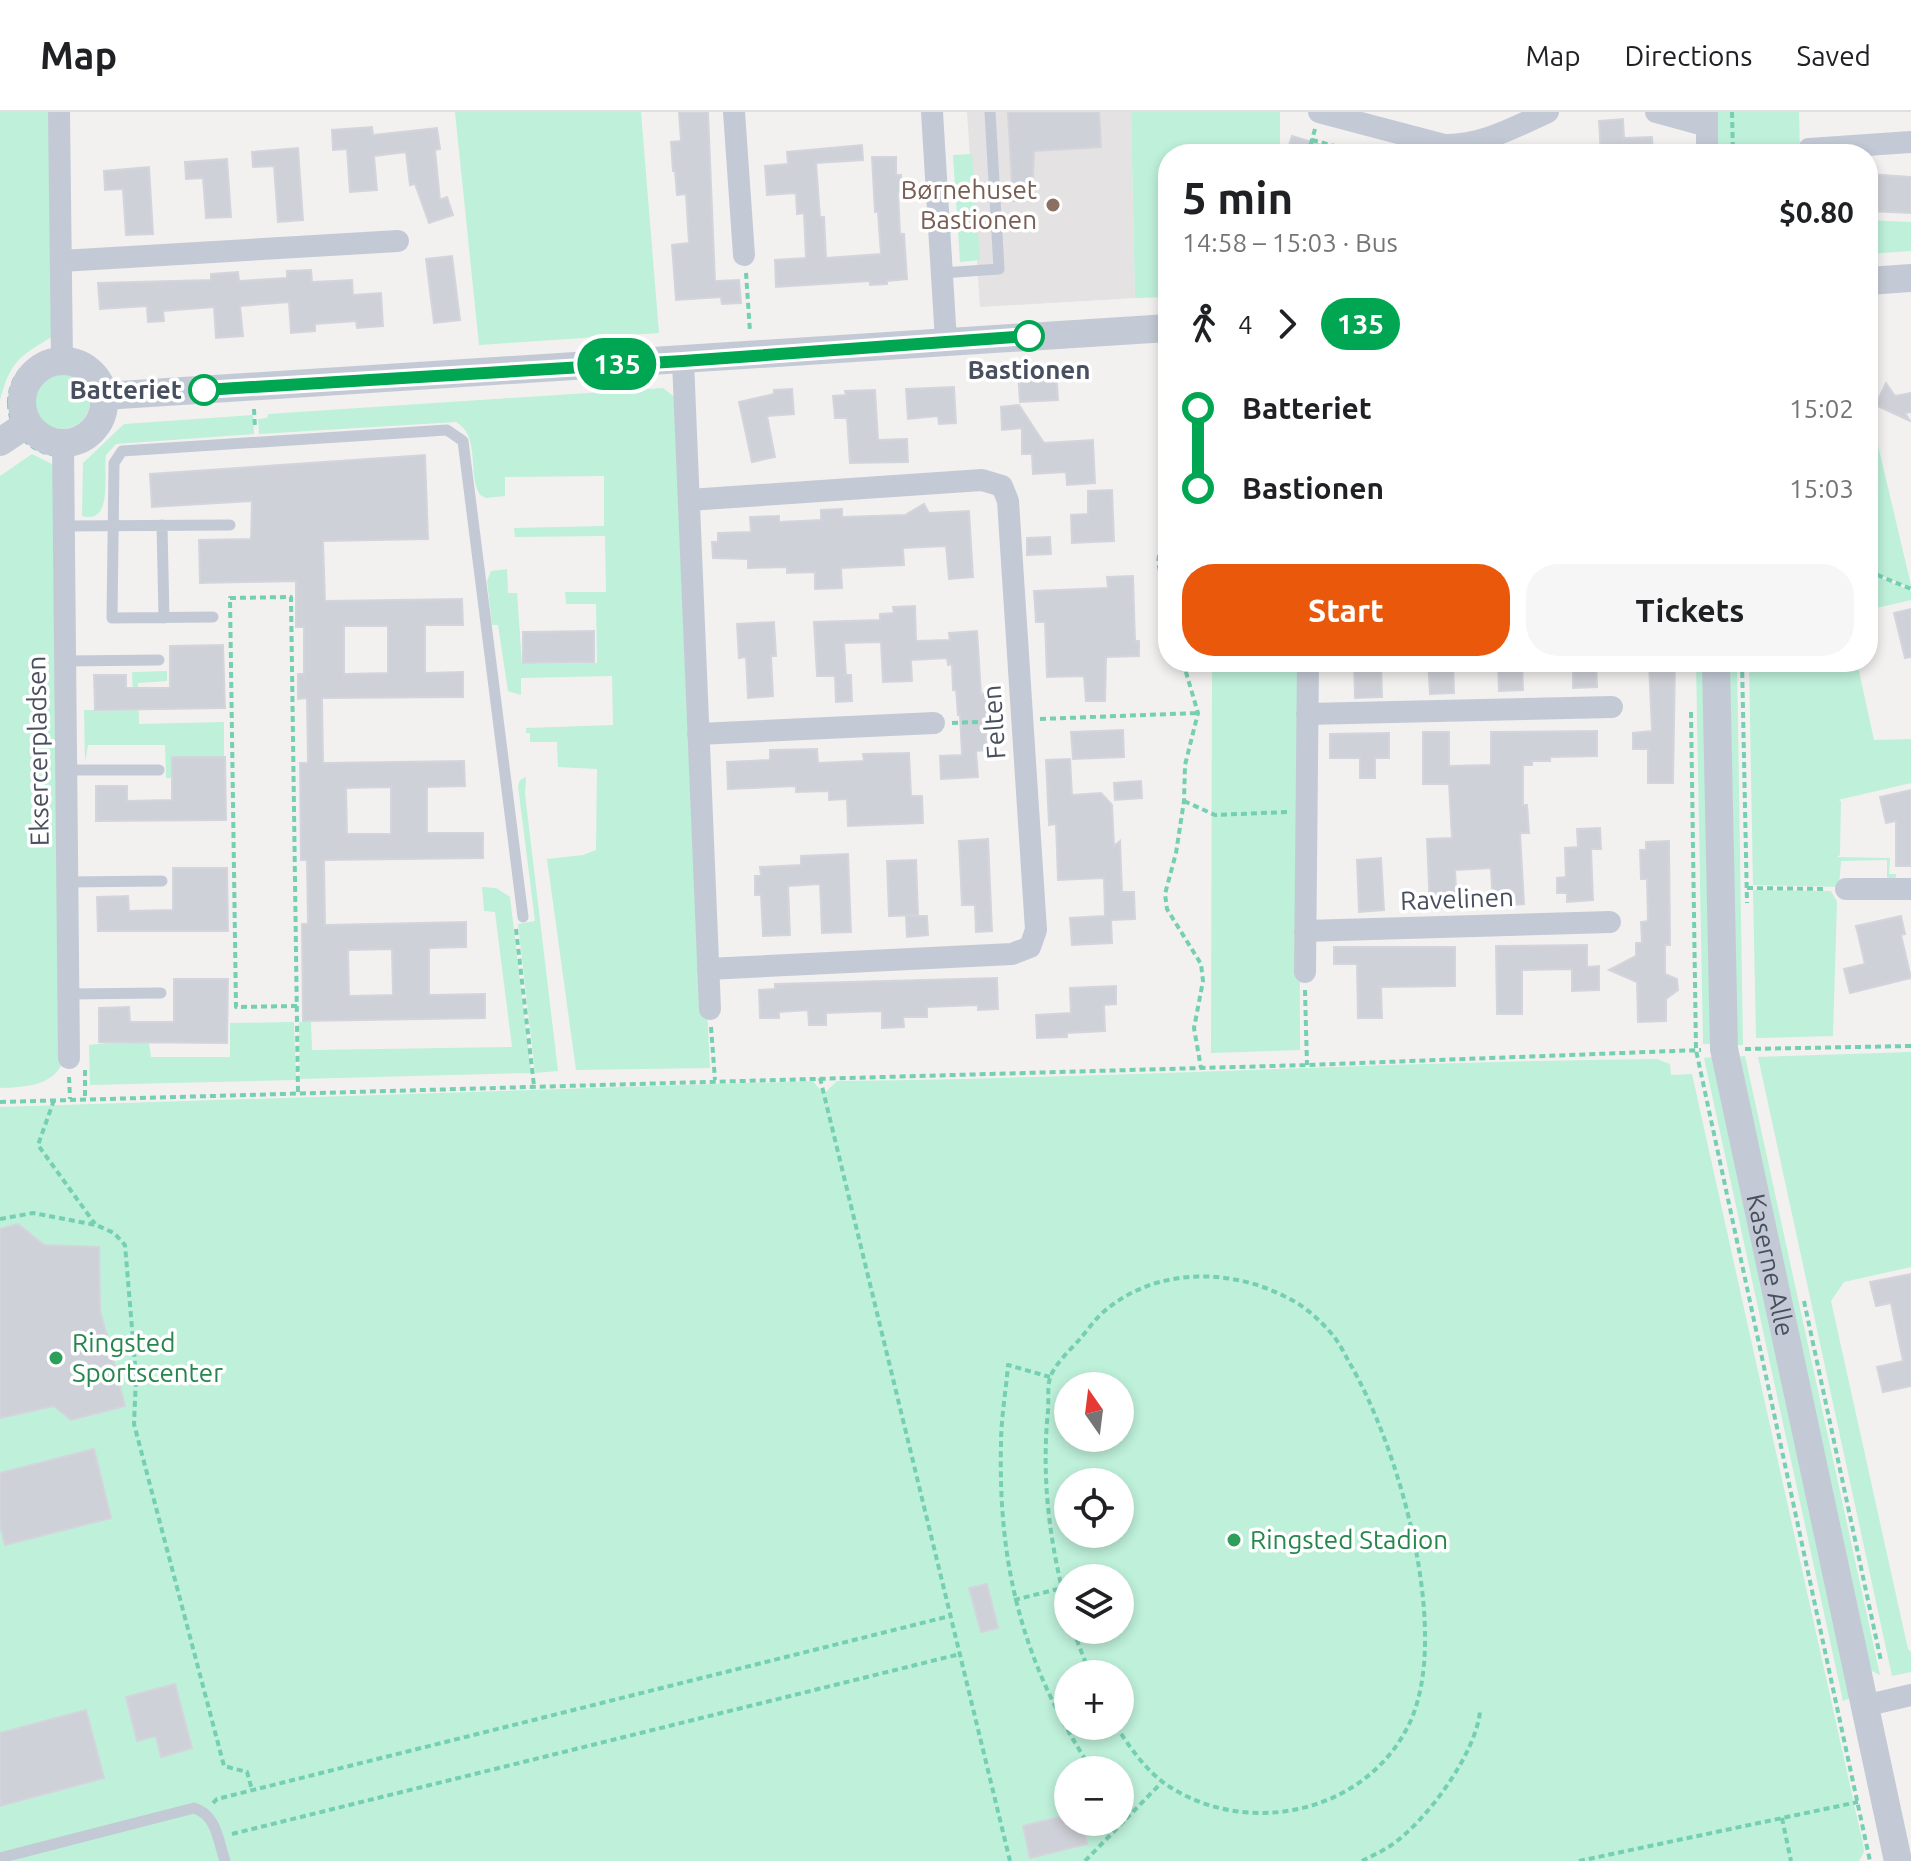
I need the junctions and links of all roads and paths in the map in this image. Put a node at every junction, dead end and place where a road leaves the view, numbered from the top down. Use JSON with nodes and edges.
{"nodes":[{"id":1,"x":59,"y":112,"type":"edge"},
{"id":2,"x":734,"y":112,"type":"edge"},
{"id":3,"x":932,"y":112,"type":"edge"},
{"id":4,"x":990,"y":112,"type":"edge"},
{"id":5,"x":1319,"y":112,"type":"edge"},
{"id":6,"x":1548,"y":112,"type":"edge"},
{"id":7,"x":1656,"y":112,"type":"edge"},
{"id":8,"x":1732,"y":112,"type":"edge"},
{"id":9,"x":1707,"y":119,"type":"edge"},
{"id":10,"x":1312,"y":140,"type":"dead end"},
{"id":11,"x":1911,"y":142,"type":"edge"},
{"id":12,"x":1327,"y":144,"type":"edge"},
{"id":13,"x":1440,"y":144,"type":"edge"},
{"id":14,"x":1470,"y":144,"type":"edge"},
{"id":15,"x":1707,"y":144,"type":"edge"},
{"id":16,"x":1733,"y":144,"type":"edge"},
{"id":17,"x":1878,"y":144,"type":"edge"},
{"id":18,"x":398,"y":241,"type":"dead end"},
{"id":19,"x":744,"y":255,"type":"joint"},
{"id":20,"x":61,"y":261,"type":"junction"},
{"id":21,"x":942,"y":273,"type":"junction"},
{"id":22,"x":1911,"y":278,"type":"edge"},
{"id":23,"x":1878,"y":280,"type":"edge"},
{"id":24,"x":1158,"y":329,"type":"edge"},
{"id":25,"x":751,"y":336,"type":"dead end"},
{"id":26,"x":946,"y":341,"type":"junction"},
{"id":27,"x":62,"y":355,"type":"junction"},
{"id":28,"x":683,"y":361,"type":"junction"},
{"id":29,"x":253,"y":386,"type":"junction"},
{"id":30,"x":109,"y":395,"type":"junction"},
{"id":31,"x":14,"y":432,"type":"edge"},
{"id":32,"x":256,"y":441,"type":"junction"},
{"id":33,"x":64,"y":450,"type":"junction"},
{"id":34,"x":689,"y":500,"type":"junction"},
{"id":35,"x":162,"y":525,"type":"junction"},
{"id":36,"x":230,"y":525,"type":"dead end"},
{"id":37,"x":64,"y":526,"type":"junction"},
{"id":38,"x":113,"y":526,"type":"junction"},
{"id":39,"x":1878,"y":575,"type":"edge"},
{"id":40,"x":1911,"y":589,"type":"edge"},
{"id":41,"x":213,"y":617,"type":"dead end"},
{"id":42,"x":164,"y":618,"type":"junction"},
{"id":43,"x":159,"y":660,"type":"dead end"},
{"id":44,"x":65,"y":661,"type":"junction"},
{"id":45,"x":1186,"y":672,"type":"edge"},
{"id":46,"x":1308,"y":672,"type":"edge"},
{"id":47,"x":1716,"y":672,"type":"edge"},
{"id":48,"x":1742,"y":672,"type":"edge"},
{"id":49,"x":1612,"y":707,"type":"dead end"},
{"id":50,"x":1198,"y":713,"type":"junction"},
{"id":51,"x":1307,"y":714,"type":"junction"},
{"id":52,"x":1140,"y":715,"type":"dead end"},
{"id":53,"x":934,"y":723,"type":"dead end"},
{"id":54,"x":698,"y":734,"type":"junction"},
{"id":55,"x":66,"y":770,"type":"junction"},
{"id":56,"x":159,"y":770,"type":"dead end"},
{"id":57,"x":1184,"y":801,"type":"junction"},
{"id":58,"x":1306,"y":811,"type":"junction"},
{"id":59,"x":162,"y":881,"type":"dead end"},
{"id":60,"x":67,"y":882,"type":"junction"},
{"id":61,"x":1747,"y":888,"type":"junction"},
{"id":62,"x":1846,"y":889,"type":"joint"},
{"id":63,"x":1911,"y":889,"type":"edge"},
{"id":64,"x":523,"y":917,"type":"joint"},
{"id":65,"x":1747,"y":917,"type":"dead end"},
{"id":66,"x":1610,"y":922,"type":"dead end"},
{"id":67,"x":1305,"y":931,"type":"junction"},
{"id":68,"x":708,"y":969,"type":"junction"},
{"id":69,"x":1305,"y":972,"type":"joint"},
{"id":70,"x":161,"y":993,"type":"dead end"},
{"id":71,"x":68,"y":994,"type":"junction"},
{"id":72,"x":297,"y":1006,"type":"junction"},
{"id":73,"x":710,"y":1009,"type":"joint"},
{"id":74,"x":1911,"y":1046,"type":"edge"},
{"id":75,"x":1724,"y":1049,"type":"junction"},
{"id":76,"x":69,"y":1058,"type":"dead end"},
{"id":77,"x":1307,"y":1065,"type":"junction"},
{"id":78,"x":1201,"y":1068,"type":"junction"},
{"id":79,"x":820,"y":1078,"type":"junction"},
{"id":80,"x":715,"y":1080,"type":"junction"},
{"id":81,"x":534,"y":1086,"type":"junction"},
{"id":82,"x":298,"y":1093,"type":"junction"},
{"id":83,"x":54,"y":1100,"type":"junction"},
{"id":84,"x":0,"y":1102,"type":"edge"},
{"id":85,"x":0,"y":1219,"type":"edge"},
{"id":86,"x":96,"y":1225,"type":"junction"},
{"id":87,"x":1803,"y":1296,"type":"dead end"},
{"id":88,"x":1050,"y":1377,"type":"junction"},
{"id":89,"x":1057,"y":1564,"type":"edge"},
{"id":90,"x":1054,"y":1590,"type":"edge"},
{"id":91,"x":1014,"y":1600,"type":"junction"},
{"id":92,"x":950,"y":1616,"type":"junction"},
{"id":93,"x":960,"y":1654,"type":"junction"},
{"id":94,"x":1911,"y":1695,"type":"edge"},
{"id":95,"x":1875,"y":1703,"type":"junction"},
{"id":96,"x":1480,"y":1712,"type":"dead end"},
{"id":97,"x":1126,"y":1740,"type":"edge"},
{"id":98,"x":1083,"y":1756,"type":"edge"},
{"id":99,"x":1162,"y":1782,"type":"junction"},
{"id":100,"x":252,"y":1790,"type":"junction"},
{"id":101,"x":1885,"y":1796,"type":"junction"},
{"id":102,"x":205,"y":1811,"type":"junction"},
{"id":103,"x":1134,"y":1811,"type":"edge"},
{"id":104,"x":1782,"y":1818,"type":"junction"},
{"id":105,"x":1109,"y":1836,"type":"edge"},
{"id":106,"x":218,"y":1838,"type":"junction"},
{"id":107,"x":0,"y":1858,"type":"edge"},
{"id":108,"x":225,"y":1861,"type":"edge"},
{"id":109,"x":1010,"y":1861,"type":"edge"},
{"id":110,"x":1085,"y":1861,"type":"edge"},
{"id":111,"x":1362,"y":1861,"type":"edge"},
{"id":112,"x":1579,"y":1861,"type":"edge"},
{"id":113,"x":1791,"y":1861,"type":"edge"},
{"id":114,"x":1898,"y":1861,"type":"edge"}],
"edges":[{"from":1,"to":20,"type":"street"},
{"from":2,"to":19,"type":"street"},
{"from":3,"to":21,"type":"street"},
{"from":4,"to":21,"type":"lane"},
{"from":5,"to":13,"type":"street"},
{"from":6,"to":14,"type":"street"},
{"from":7,"to":9,"type":"street"},
{"from":8,"to":16,"type":"path"},
{"from":9,"to":15,"type":"street"},
{"from":10,"to":12,"type":"path"},
{"from":11,"to":17,"type":"street"},
{"from":18,"to":20,"type":"street"},
{"from":19,"to":25,"type":"path"},
{"from":20,"to":27,"type":"street"},
{"from":21,"to":26,"type":"street"},
{"from":22,"to":23,"type":"street"},
{"from":24,"to":26,"type":"street"},
{"from":26,"to":28,"type":"street"},
{"from":27,"to":30,"type":"street"},
{"from":27,"to":30,"type":"path"},
{"from":27,"to":31,"type":"street"},
{"from":27,"to":31,"type":"path"},
{"from":28,"to":29,"type":"street"},
{"from":28,"to":34,"type":"street"},
{"from":29,"to":30,"type":"street"},
{"from":29,"to":32,"type":"path"},
{"from":30,"to":33,"type":"street"},
{"from":30,"to":33,"type":"path"},
{"from":31,"to":33,"type":"street"},
{"from":31,"to":33,"type":"path"},
{"from":32,"to":38,"type":"lane"},
{"from":32,"to":64,"type":"lane"},
{"from":33,"to":37,"type":"street","name":"Eksercerpladsen"},
{"from":34,"to":54,"type":"street"},
{"from":34,"to":68,"type":"street","name":"Felten"},
{"from":35,"to":36,"type":"lane"},
{"from":35,"to":38,"type":"lane"},
{"from":35,"to":42,"type":"lane"},
{"from":37,"to":38,"type":"lane"},
{"from":37,"to":44,"type":"street","name":"Eksercerpladsen"},
{"from":38,"to":42,"type":"lane"},
{"from":39,"to":40,"type":"path"},
{"from":41,"to":42,"type":"lane"},
{"from":43,"to":44,"type":"lane"},
{"from":44,"to":55,"type":"street","name":"Eksercerpladsen"},
{"from":45,"to":50,"type":"path"},
{"from":46,"to":51,"type":"street"},
{"from":47,"to":75,"type":"street","name":"Kaserne Alle"},
{"from":48,"to":61,"type":"path"},
{"from":49,"to":51,"type":"street"},
{"from":50,"to":52,"type":"path"},
{"from":50,"to":57,"type":"path"},
{"from":51,"to":58,"type":"street"},
{"from":53,"to":54,"type":"street"},
{"from":54,"to":68,"type":"street"},
{"from":55,"to":56,"type":"lane"},
{"from":55,"to":60,"type":"street","name":"Eksercerpladsen"},
{"from":57,"to":58,"type":"path"},
{"from":57,"to":78,"type":"path"},
{"from":58,"to":67,"type":"street"},
{"from":59,"to":60,"type":"lane"},
{"from":60,"to":71,"type":"street","name":"Eksercerpladsen"},
{"from":61,"to":62,"type":"path"},
{"from":61,"to":65,"type":"path"},
{"from":62,"to":63,"type":"street"},
{"from":64,"to":81,"type":"path"},
{"from":66,"to":67,"type":"street","name":"Ravelinen"},
{"from":67,"to":69,"type":"street"},
{"from":68,"to":73,"type":"street"},
{"from":69,"to":77,"type":"path"},
{"from":70,"to":71,"type":"lane"},
{"from":71,"to":76,"type":"street","name":"Eksercerpladsen"},
{"from":72,"to":72,"type":"path"},
{"from":72,"to":82,"type":"path"},
{"from":73,"to":80,"type":"path"},
{"from":74,"to":75,"type":"path"},
{"from":75,"to":77,"type":"path"},
{"from":75,"to":95,"type":"street","name":"Kaserne Alle"},
{"from":77,"to":78,"type":"path"},
{"from":78,"to":79,"type":"path"},
{"from":79,"to":80,"type":"path"},
{"from":79,"to":92,"type":"path"},
{"from":80,"to":81,"type":"path"},
{"from":81,"to":82,"type":"path"},
{"from":82,"to":83,"type":"path"},
{"from":83,"to":84,"type":"path"},
{"from":83,"to":86,"type":"path"},
{"from":85,"to":86,"type":"path"},
{"from":86,"to":100,"type":"path"},
{"from":87,"to":95,"type":"path"},
{"from":88,"to":89,"type":"path"},
{"from":88,"to":91,"type":"path"},
{"from":88,"to":99,"type":"path"},
{"from":90,"to":91,"type":"path"},
{"from":91,"to":98,"type":"path"},
{"from":92,"to":93,"type":"path"},
{"from":92,"to":100,"type":"path"},
{"from":93,"to":106,"type":"path"},
{"from":93,"to":109,"type":"path"},
{"from":94,"to":95,"type":"street"},
{"from":95,"to":101,"type":"street","name":"Kaserne Alle"},
{"from":96,"to":111,"type":"path"},
{"from":97,"to":99,"type":"path"},
{"from":99,"to":103,"type":"path"},
{"from":100,"to":102,"type":"path"},
{"from":101,"to":104,"type":"path"},
{"from":101,"to":114,"type":"street","name":"Kaserne Alle"},
{"from":102,"to":106,"type":"lane"},
{"from":102,"to":107,"type":"lane"},
{"from":104,"to":112,"type":"path"},
{"from":104,"to":113,"type":"path"},
{"from":105,"to":110,"type":"path"},
{"from":106,"to":108,"type":"lane"}]}
